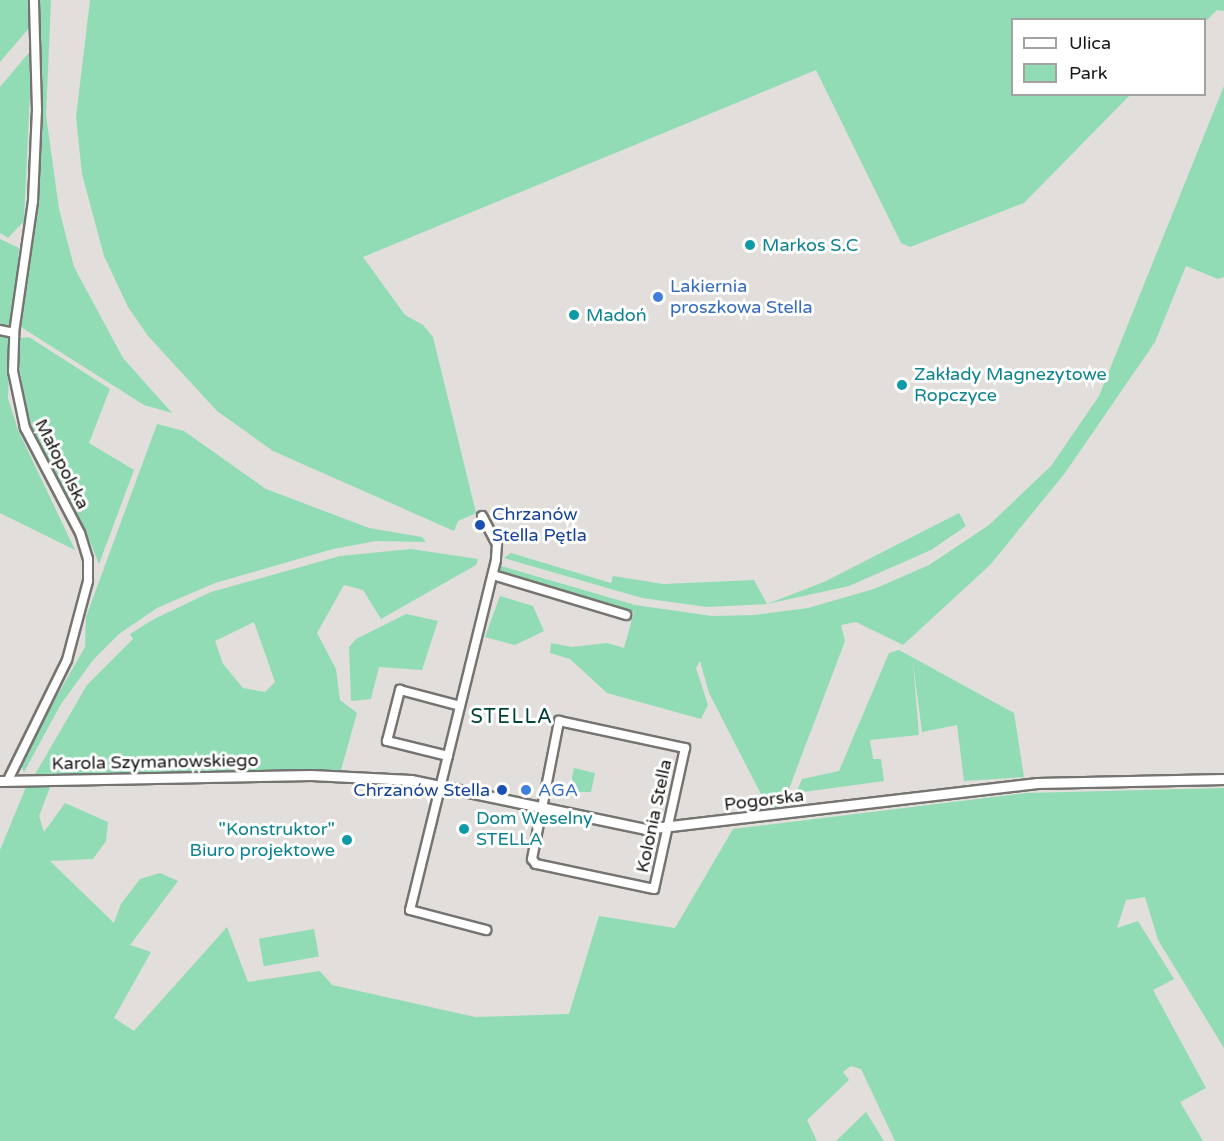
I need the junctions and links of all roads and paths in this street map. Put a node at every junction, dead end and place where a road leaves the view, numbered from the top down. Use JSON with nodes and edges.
{"nodes":[{"id":1,"x":33,"y":0,"type":"edge"},
{"id":2,"x":0,"y":330,"type":"edge"},
{"id":3,"x":14,"y":333,"type":"junction"},
{"id":4,"x":482,"y":516,"type":"dead end"},
{"id":5,"x":493,"y":576,"type":"junction"},
{"id":6,"x":626,"y":615,"type":"dead end"},
{"id":7,"x":460,"y":706,"type":"junction"},
{"id":8,"x":448,"y":756,"type":"junction"},
{"id":9,"x":312,"y":775,"type":"joint"},
{"id":10,"x":1224,"y":779,"type":"edge"},
{"id":11,"x":4,"y":781,"type":"edge"},
{"id":12,"x":442,"y":784,"type":"junction"},
{"id":13,"x":541,"y":807,"type":"junction"},
{"id":14,"x":667,"y":829,"type":"junction"},
{"id":15,"x":486,"y":930,"type":"dead end"}],
"edges":[{"from":1,"to":3,"type":"street","name":"Małopolska"},
{"from":2,"to":3,"type":"street"},
{"from":3,"to":11,"type":"street","name":"Małopolska"},
{"from":4,"to":5,"type":"street"},
{"from":5,"to":6,"type":"street"},
{"from":5,"to":7,"type":"street"},
{"from":7,"to":8,"type":"street"},
{"from":7,"to":8,"type":"street"},
{"from":8,"to":12,"type":"street"},
{"from":9,"to":11,"type":"street","name":"Karola Szymanowskiego"},
{"from":9,"to":12,"type":"street","name":"Pogorska"},
{"from":10,"to":14,"type":"street","name":"Pogorska"},
{"from":12,"to":13,"type":"street","name":"Pogorska"},
{"from":12,"to":15,"type":"street"},
{"from":13,"to":14,"type":"street","name":"Pogorska"},
{"from":13,"to":14,"type":"street","name":"Kolonia Stella"},
{"from":13,"to":14,"type":"street","name":"Kolonia Stella"}]}
